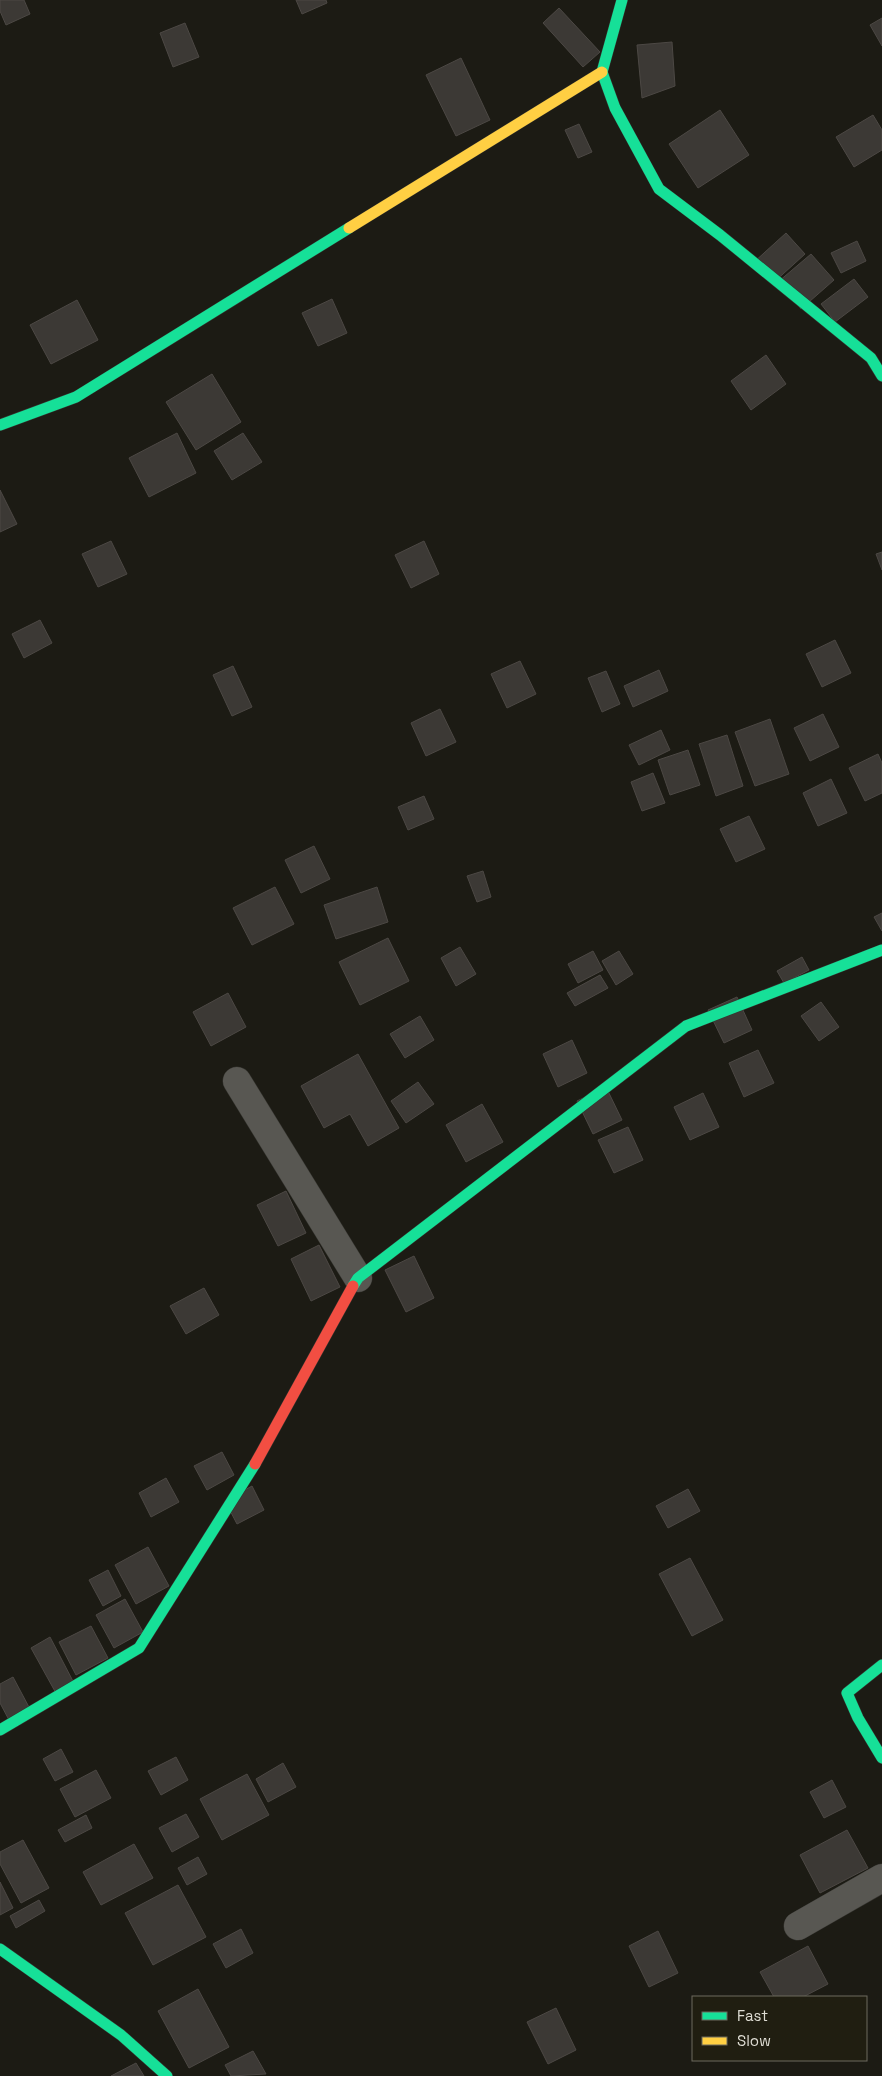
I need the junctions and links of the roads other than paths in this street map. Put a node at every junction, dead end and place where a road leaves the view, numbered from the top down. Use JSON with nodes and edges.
{"nodes":[{"id":1,"x":622,"y":0,"type":"edge"},
{"id":2,"x":602,"y":72,"type":"junction"},
{"id":3,"x":882,"y":376,"type":"edge"},
{"id":4,"x":0,"y":425,"type":"edge"},
{"id":5,"x":882,"y":950,"type":"edge"},
{"id":6,"x":237,"y":1081,"type":"dead end"},
{"id":7,"x":358,"y":1278,"type":"junction"},
{"id":8,"x":882,"y":1665,"type":"edge"},
{"id":9,"x":0,"y":1730,"type":"edge"},
{"id":10,"x":882,"y":1758,"type":"edge"},
{"id":11,"x":882,"y":1878,"type":"edge"},
{"id":12,"x":798,"y":1926,"type":"dead end"},
{"id":13,"x":0,"y":1948,"type":"edge"},
{"id":14,"x":167,"y":2076,"type":"edge"}],
"edges":[{"from":1,"to":2,"type":"street"},
{"from":2,"to":3,"type":"street"},
{"from":2,"to":4,"type":"street"},
{"from":5,"to":7,"type":"street"},
{"from":6,"to":7,"type":"street"},
{"from":7,"to":9,"type":"street"},
{"from":8,"to":10,"type":"street"},
{"from":11,"to":12,"type":"street"},
{"from":13,"to":14,"type":"street"}]}
